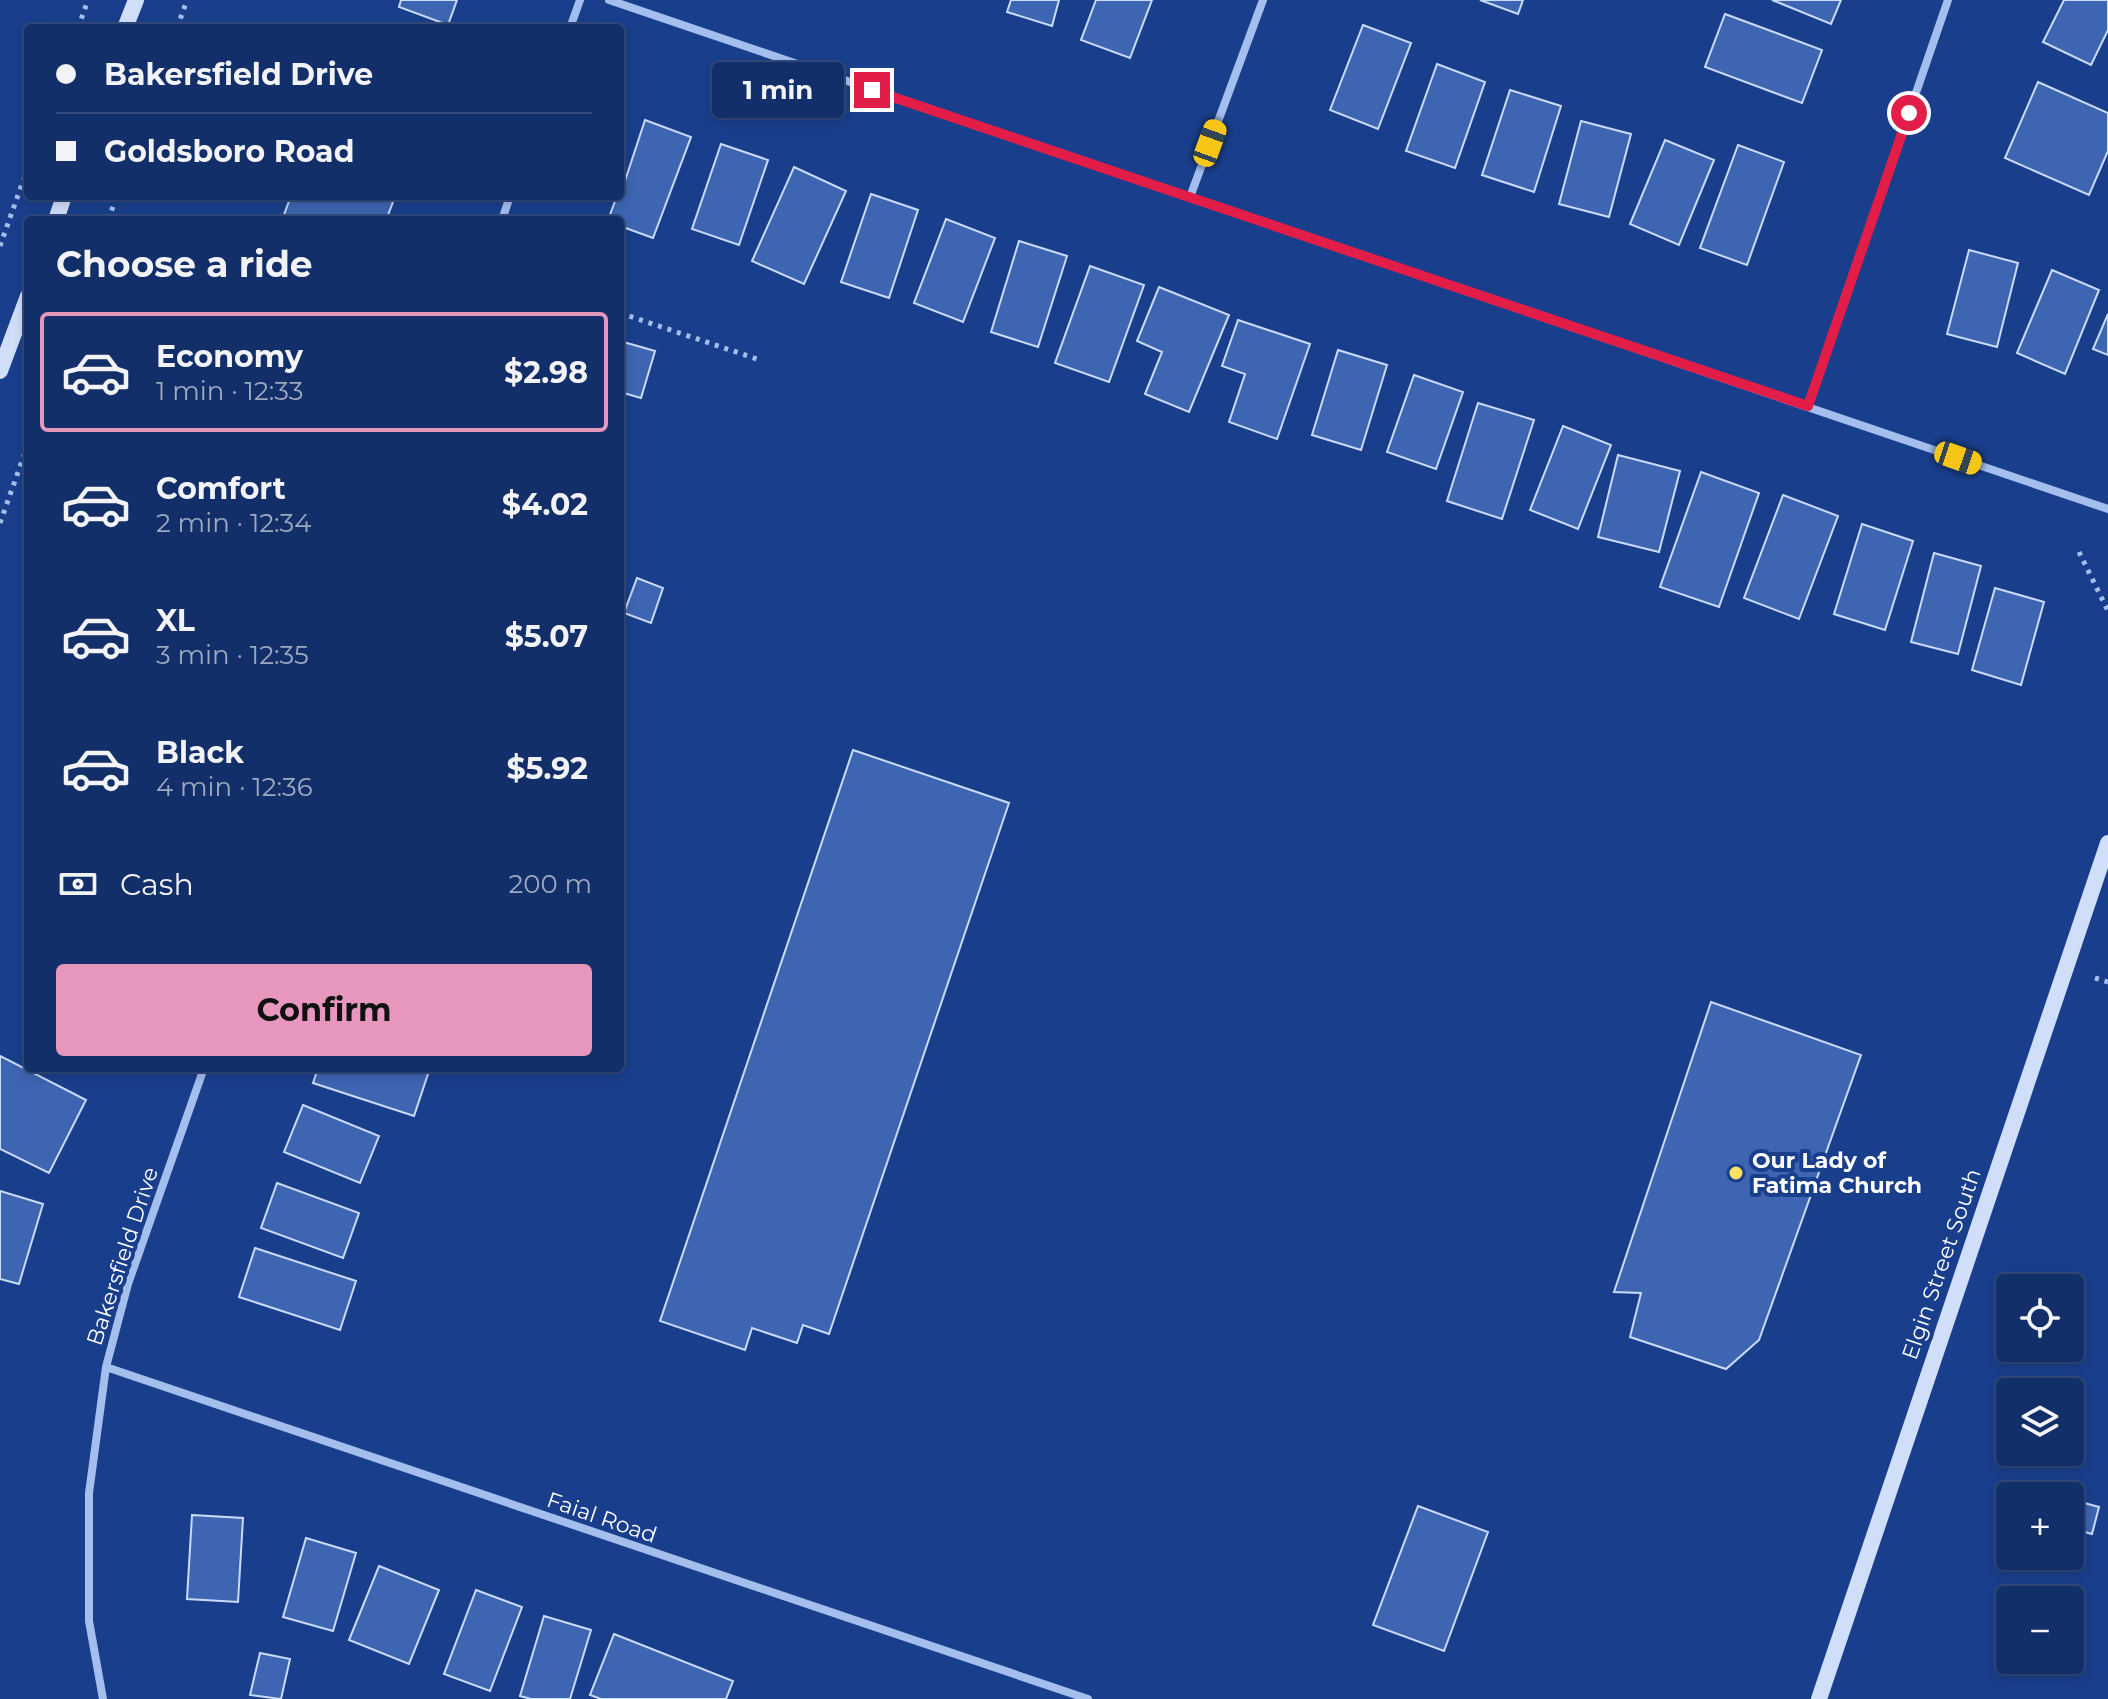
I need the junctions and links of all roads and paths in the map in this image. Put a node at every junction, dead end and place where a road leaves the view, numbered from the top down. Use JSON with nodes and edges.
{"nodes":[{"id":1,"x":88,"y":0,"type":"edge"},
{"id":2,"x":136,"y":0,"type":"edge"},
{"id":3,"x":187,"y":0,"type":"edge"},
{"id":4,"x":580,"y":0,"type":"edge"},
{"id":5,"x":609,"y":0,"type":"edge"},
{"id":6,"x":1263,"y":0,"type":"edge"},
{"id":7,"x":1948,"y":0,"type":"edge"},
{"id":8,"x":79,"y":24,"type":"edge"},
{"id":9,"x":127,"y":24,"type":"edge"},
{"id":10,"x":178,"y":24,"type":"edge"},
{"id":11,"x":571,"y":24,"type":"edge"},
{"id":12,"x":24,"y":178,"type":"edge"},
{"id":13,"x":1190,"y":197,"type":"junction"},
{"id":14,"x":0,"y":246,"type":"edge"},
{"id":15,"x":24,"y":307,"type":"edge"},
{"id":16,"x":624,"y":314,"type":"edge"},
{"id":17,"x":757,"y":359,"type":"dead end"},
{"id":18,"x":0,"y":371,"type":"edge"},
{"id":19,"x":1808,"y":406,"type":"junction"},
{"id":20,"x":24,"y":455,"type":"edge"},
{"id":21,"x":2108,"y":509,"type":"edge"},
{"id":22,"x":0,"y":523,"type":"edge"},
{"id":23,"x":2079,"y":552,"type":"dead end"},
{"id":24,"x":2108,"y":611,"type":"edge"},
{"id":25,"x":2108,"y":843,"type":"edge"},
{"id":26,"x":203,"y":1072,"type":"edge"},
{"id":27,"x":106,"y":1367,"type":"junction"},
{"id":28,"x":103,"y":1699,"type":"edge"},
{"id":29,"x":1088,"y":1699,"type":"edge"},
{"id":30,"x":1819,"y":1699,"type":"edge"}],
"edges":[{"from":1,"to":8,"type":"path"},
{"from":2,"to":9,"type":"street"},
{"from":3,"to":10,"type":"path"},
{"from":4,"to":11,"type":"street"},
{"from":5,"to":13,"type":"street"},
{"from":6,"to":13,"type":"street"},
{"from":7,"to":19,"type":"street"},
{"from":12,"to":14,"type":"path"},
{"from":13,"to":19,"type":"street"},
{"from":15,"to":18,"type":"street"},
{"from":16,"to":17,"type":"path"},
{"from":19,"to":21,"type":"street"},
{"from":20,"to":22,"type":"path"},
{"from":23,"to":24,"type":"path"},
{"from":25,"to":30,"type":"street","name":"Elgin Street South"},
{"from":26,"to":27,"type":"street","name":"Bakersfield Drive"},
{"from":27,"to":28,"type":"street","name":"Bakersfield Drive"},
{"from":27,"to":29,"type":"street","name":"Faial Road"}]}
